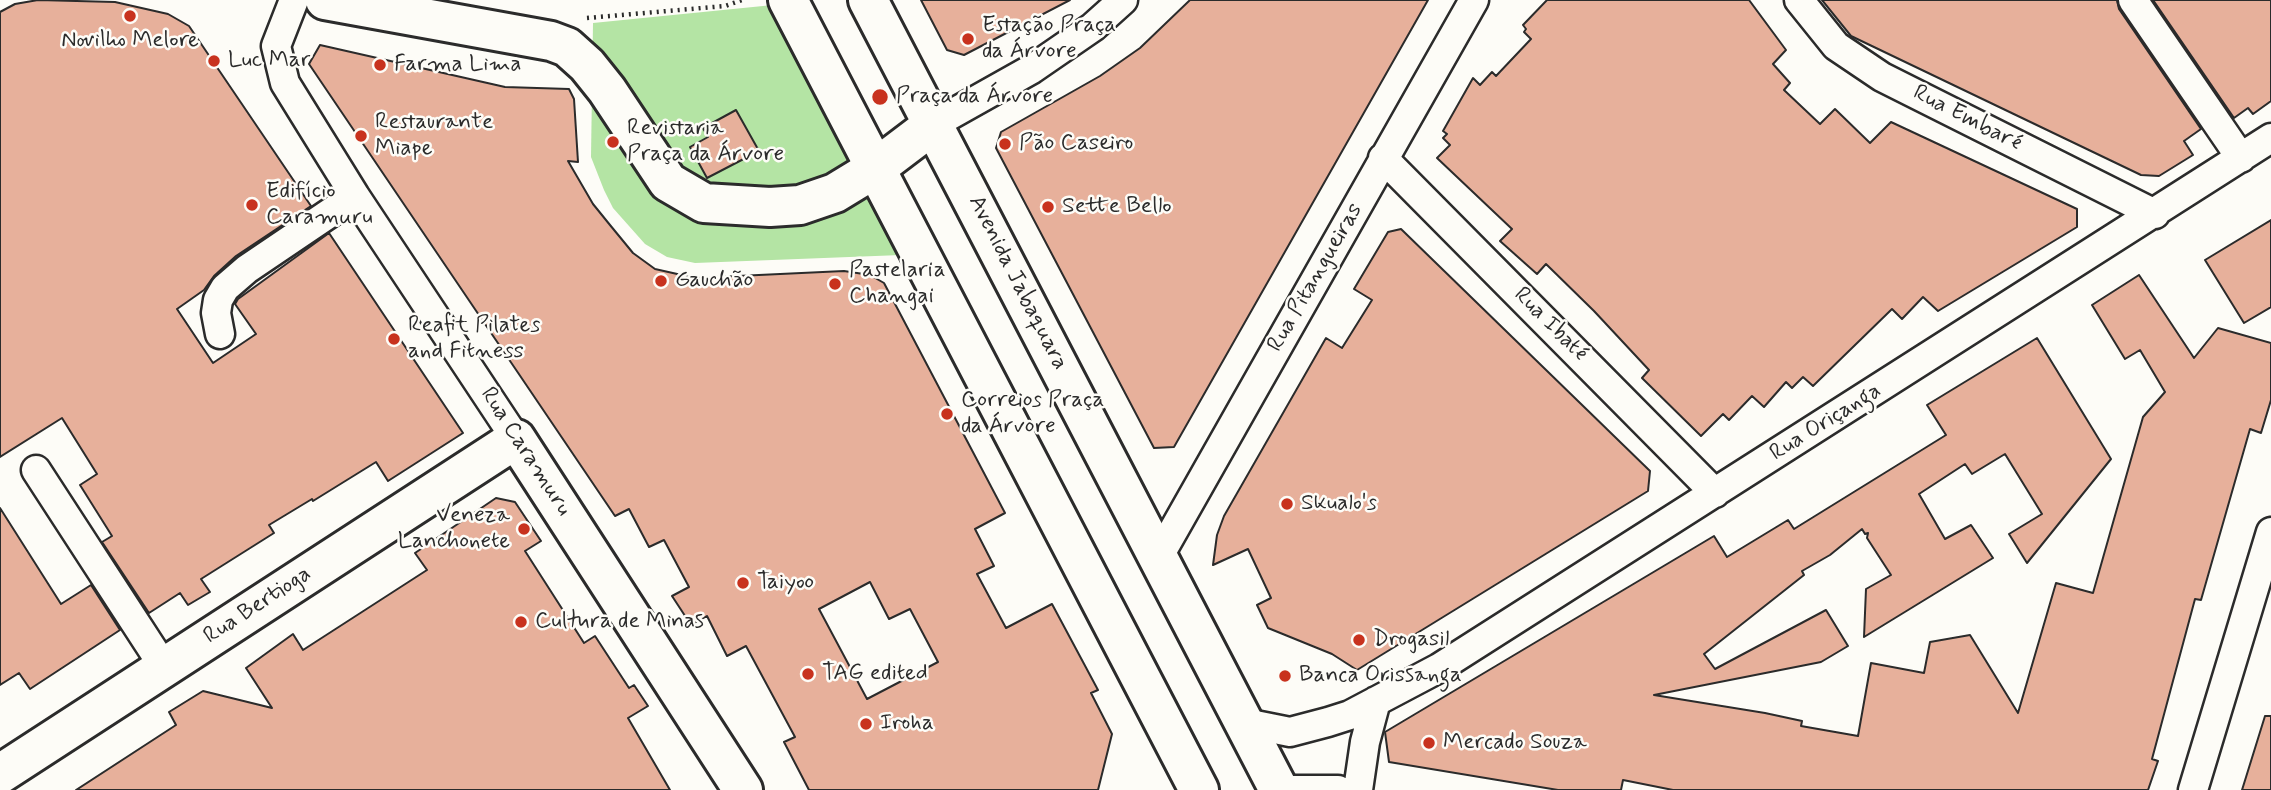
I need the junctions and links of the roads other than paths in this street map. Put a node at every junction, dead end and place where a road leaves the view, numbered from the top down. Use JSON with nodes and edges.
{"nodes":[{"id":1,"x":295,"y":0,"type":"edge"},
{"id":2,"x":325,"y":0,"type":"edge"},
{"id":3,"x":788,"y":0,"type":"edge"},
{"id":4,"x":868,"y":0,"type":"edge"},
{"id":5,"x":1123,"y":0,"type":"edge"},
{"id":6,"x":1474,"y":0,"type":"edge"},
{"id":7,"x":1799,"y":0,"type":"edge"},
{"id":8,"x":2133,"y":0,"type":"edge"},
{"id":9,"x":934,"y":124,"type":"junction"},
{"id":10,"x":2271,"y":138,"type":"edge"},
{"id":11,"x":1383,"y":158,"type":"junction"},
{"id":12,"x":2241,"y":158,"type":"junction"},
{"id":13,"x":876,"y":168,"type":"junction"},
{"id":14,"x":355,"y":196,"type":"junction"},
{"id":15,"x":2155,"y":214,"type":"junction"},
{"id":16,"x":220,"y":334,"type":"dead end"},
{"id":17,"x":516,"y":439,"type":"junction"},
{"id":18,"x":36,"y":470,"type":"dead end"},
{"id":19,"x":1715,"y":493,"type":"junction"},
{"id":20,"x":2271,"y":532,"type":"edge"},
{"id":21,"x":1159,"y":556,"type":"junction"},
{"id":22,"x":164,"y":667,"type":"junction"},
{"id":23,"x":1376,"y":701,"type":"junction"},
{"id":24,"x":1245,"y":723,"type":"junction"},
{"id":25,"x":0,"y":774,"type":"edge"},
{"id":26,"x":743,"y":790,"type":"edge"},
{"id":27,"x":1199,"y":790,"type":"edge"},
{"id":28,"x":1279,"y":790,"type":"edge"},
{"id":29,"x":1289,"y":790,"type":"edge"},
{"id":30,"x":1338,"y":790,"type":"edge"},
{"id":31,"x":1358,"y":790,"type":"edge"},
{"id":32,"x":2193,"y":790,"type":"edge"}],
"edges":[{"from":1,"to":14,"type":"street","name":"Rua Caramuru"},
{"from":2,"to":13,"type":"main road"},
{"from":3,"to":13,"type":"main road"},
{"from":4,"to":9,"type":"main road","name":"Avenida Jabaquara"},
{"from":5,"to":9,"type":"street"},
{"from":6,"to":11,"type":"street","name":"Rua Pitangueiras"},
{"from":7,"to":15,"type":"street","name":"Rua Embaré"},
{"from":8,"to":12,"type":"street"},
{"from":9,"to":13,"type":"main road"},
{"from":9,"to":21,"type":"main road","name":"Avenida Jabaquara"},
{"from":10,"to":12,"type":"street","name":"Rua Oriçanga"},
{"from":11,"to":19,"type":"street","name":"Rua Ibaté"},
{"from":11,"to":21,"type":"street","name":"Rua Pitangueiras"},
{"from":12,"to":15,"type":"street","name":"Rua Oriçanga"},
{"from":13,"to":27,"type":"main road"},
{"from":14,"to":16,"type":"street"},
{"from":14,"to":17,"type":"street","name":"Rua Caramuru"},
{"from":15,"to":19,"type":"street","name":"Rua Oriçanga"},
{"from":17,"to":22,"type":"main road","name":"Rua Bertioga"},
{"from":17,"to":26,"type":"main road","name":"Rua Caramuru"},
{"from":18,"to":22,"type":"street"},
{"from":19,"to":23,"type":"street","name":"Rua Oriçanga"},
{"from":20,"to":32,"type":"street"},
{"from":21,"to":24,"type":"main road","name":"Avenida Jabaquara"},
{"from":22,"to":25,"type":"main road","name":"Rua Bertioga"},
{"from":23,"to":24,"type":"street","name":"Rua Oriçanga"},
{"from":23,"to":31,"type":"street"},
{"from":24,"to":28,"type":"main road","name":"Avenida Jabaquara"},
{"from":29,"to":30,"type":"street"}]}
